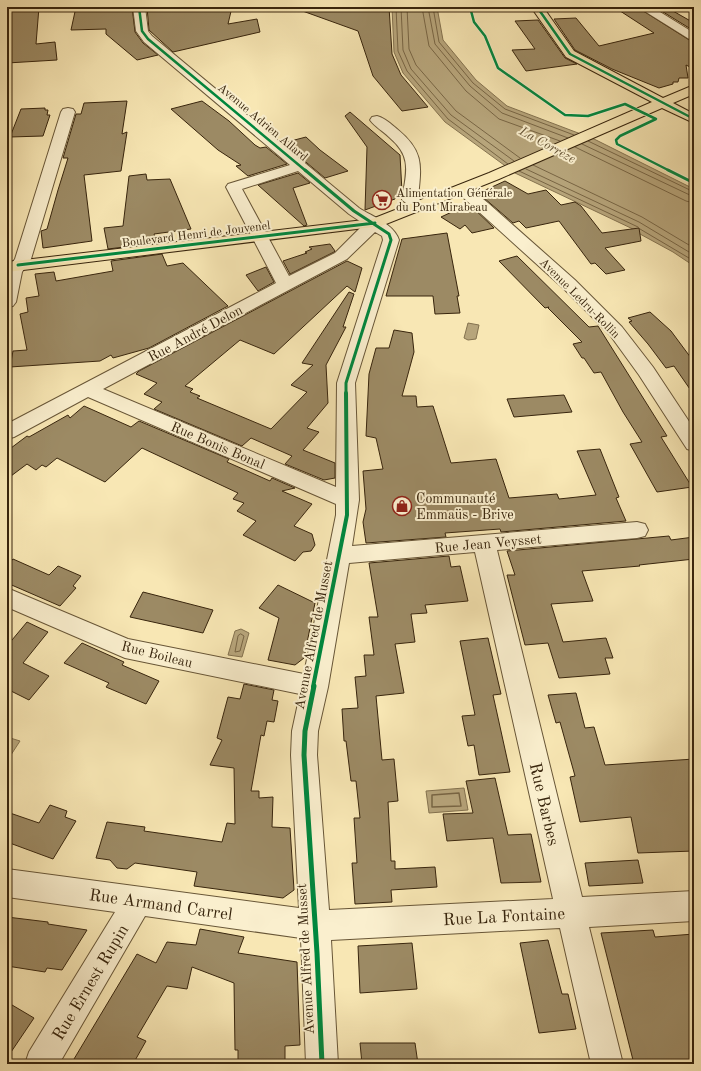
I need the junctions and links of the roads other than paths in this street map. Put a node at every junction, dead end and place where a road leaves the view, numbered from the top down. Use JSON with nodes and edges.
{"nodes":[{"id":1,"x":138,"y":7,"type":"edge"},
{"id":2,"x":537,"y":7,"type":"edge"},
{"id":3,"x":644,"y":7,"type":"edge"},
{"id":4,"x":694,"y":38,"type":"edge"},
{"id":5,"x":694,"y":89,"type":"edge"},
{"id":6,"x":662,"y":102,"type":"junction"},
{"id":7,"x":68,"y":112,"type":"dead end"},
{"id":8,"x":694,"y":119,"type":"edge"},
{"id":9,"x":377,"y":120,"type":"dead end"},
{"id":10,"x":300,"y":166,"type":"junction"},
{"id":11,"x":462,"y":189,"type":"junction"},
{"id":12,"x":419,"y":206,"type":"junction"},
{"id":13,"x":375,"y":223,"type":"junction"},
{"id":14,"x":260,"y":236,"type":"junction"},
{"id":15,"x":370,"y":249,"type":"junction"},
{"id":16,"x":13,"y":266,"type":"edge"},
{"id":17,"x":286,"y":285,"type":"junction"},
{"id":18,"x":7,"y":302,"type":"edge"},
{"id":19,"x":88,"y":390,"type":"junction"},
{"id":20,"x":7,"y":432,"type":"edge"},
{"id":21,"x":694,"y":444,"type":"edge"},
{"id":22,"x":348,"y":500,"type":"junction"},
{"id":23,"x":637,"y":530,"type":"dead end"},
{"id":24,"x":484,"y":544,"type":"junction"},
{"id":25,"x":340,"y":555,"type":"junction"},
{"id":26,"x":7,"y":597,"type":"edge"},
{"id":27,"x":315,"y":687,"type":"junction"},
{"id":28,"x":7,"y":883,"type":"edge"},
{"id":29,"x":138,"y":901,"type":"junction"},
{"id":30,"x":694,"y":906,"type":"edge"},
{"id":31,"x":571,"y":913,"type":"junction"},
{"id":32,"x":315,"y":925,"type":"junction"},
{"id":33,"x":41,"y":1064,"type":"edge"},
{"id":34,"x":322,"y":1064,"type":"edge"},
{"id":35,"x":607,"y":1064,"type":"edge"}],
"edges":[{"from":1,"to":10,"type":"street","name":"Avenue Adrien Allard"},
{"from":2,"to":6,"type":"main road"},
{"from":3,"to":4,"type":"street"},
{"from":5,"to":6,"type":"main road","name":"Boulevard Henri de Jouvenel"},
{"from":6,"to":8,"type":"main road"},
{"from":6,"to":11,"type":"main road","name":"Boulevard Henri de Jouvenel"},
{"from":7,"to":16,"type":"street"},
{"from":9,"to":12,"type":"street"},
{"from":10,"to":13,"type":"street","name":"Avenue Adrien Allard"},
{"from":10,"to":14,"type":"street"},
{"from":11,"to":12,"type":"main road","name":"Boulevard Henri de Jouvenel"},
{"from":11,"to":21,"type":"street","name":"Avenue Ledru-Rollin"},
{"from":12,"to":13,"type":"main road","name":"Boulevard Henri de Jouvenel"},
{"from":13,"to":14,"type":"main road","name":"Boulevard Henri de Jouvenel"},
{"from":13,"to":15,"type":"street","name":"Rue André Delon"},
{"from":13,"to":15,"type":"street","name":"Avenue Alfred de Musset"},
{"from":14,"to":16,"type":"main road","name":"Boulevard Henri de Jouvenel"},
{"from":14,"to":17,"type":"street"},
{"from":15,"to":17,"type":"street","name":"Rue André Delon"},
{"from":15,"to":22,"type":"street","name":"Avenue Alfred de Musset"},
{"from":16,"to":18,"type":"street"},
{"from":17,"to":19,"type":"street","name":"Rue André Delon"},
{"from":19,"to":20,"type":"street","name":"Rue André Delon"},
{"from":19,"to":22,"type":"street","name":"Rue Bonis Bonal"},
{"from":22,"to":25,"type":"street","name":"Avenue Alfred de Musset"},
{"from":23,"to":24,"type":"street","name":"Rue Jean Veysset"},
{"from":24,"to":25,"type":"street","name":"Rue Jean Veysset"},
{"from":24,"to":31,"type":"street","name":"Rue Barbes"},
{"from":25,"to":27,"type":"street","name":"Avenue Alfred de Musset"},
{"from":26,"to":27,"type":"street","name":"Rue Boileau"},
{"from":27,"to":32,"type":"street","name":"Avenue Alfred de Musset"},
{"from":28,"to":29,"type":"street","name":"Rue Armand Carrel"},
{"from":29,"to":32,"type":"street","name":"Rue Armand Carrel"},
{"from":29,"to":33,"type":"street","name":"Rue Ernest Rupin"},
{"from":30,"to":31,"type":"street","name":"Rue La Fontaine"},
{"from":31,"to":32,"type":"street","name":"Rue La Fontaine"},
{"from":31,"to":35,"type":"street","name":"Rue Barbes"},
{"from":32,"to":34,"type":"street","name":"Avenue Alfred de Musset"}]}
